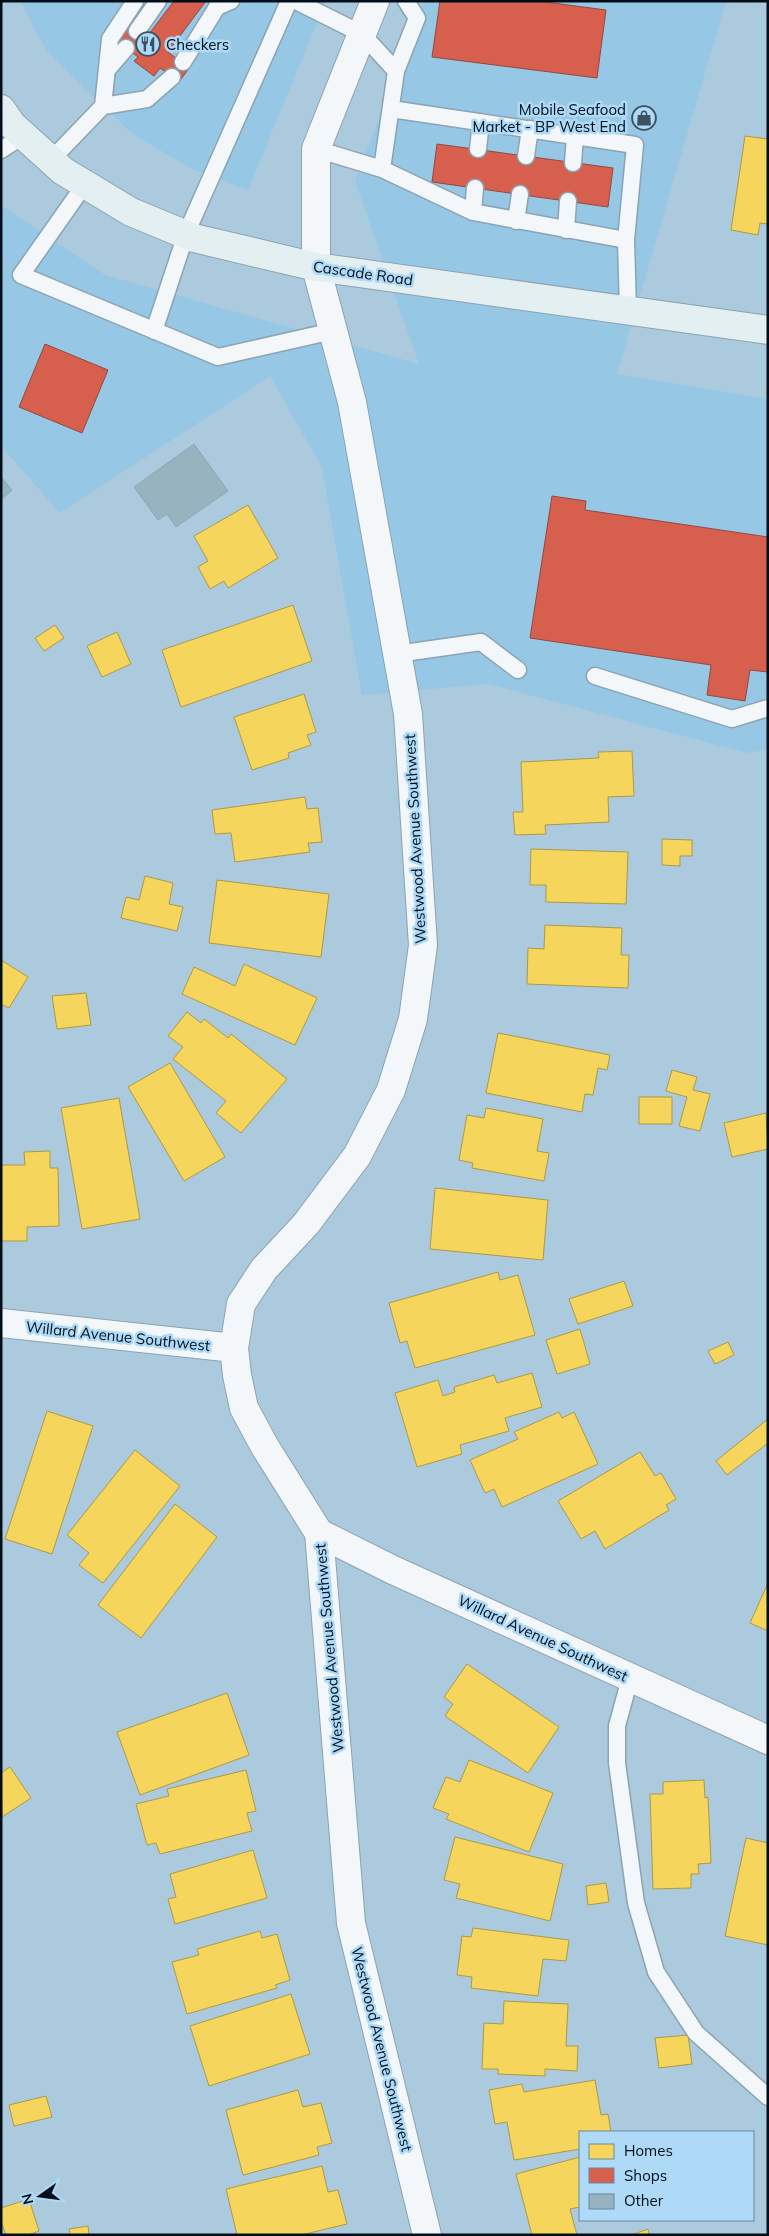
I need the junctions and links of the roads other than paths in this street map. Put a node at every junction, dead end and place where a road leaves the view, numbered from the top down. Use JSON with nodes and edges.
{"nodes":[{"id":1,"x":135,"y":1,"type":"edge"},
{"id":2,"x":158,"y":1,"type":"edge"},
{"id":3,"x":231,"y":1,"type":"edge"},
{"id":4,"x":289,"y":1,"type":"edge"},
{"id":5,"x":296,"y":1,"type":"edge"},
{"id":6,"x":375,"y":1,"type":"edge"},
{"id":7,"x":406,"y":1,"type":"edge"},
{"id":8,"x":137,"y":31,"type":"dead end"},
{"id":9,"x":362,"y":34,"type":"junction"},
{"id":10,"x":126,"y":48,"type":"dead end"},
{"id":11,"x":183,"y":62,"type":"dead end"},
{"id":12,"x":107,"y":70,"type":"junction"},
{"id":13,"x":396,"y":71,"type":"junction"},
{"id":14,"x":172,"y":77,"type":"dead end"},
{"id":15,"x":103,"y":106,"type":"junction"},
{"id":16,"x":1,"y":109,"type":"edge"},
{"id":17,"x":390,"y":109,"type":"junction"},
{"id":18,"x":481,"y":122,"type":"junction"},
{"id":19,"x":530,"y":129,"type":"junction"},
{"id":20,"x":24,"y":134,"type":"junction"},
{"id":21,"x":575,"y":136,"type":"junction"},
{"id":22,"x":316,"y":149,"type":"junction"},
{"id":23,"x":478,"y":149,"type":"dead end"},
{"id":24,"x":1,"y":150,"type":"edge"},
{"id":25,"x":526,"y":156,"type":"dead end"},
{"id":26,"x":51,"y":160,"type":"junction"},
{"id":27,"x":572,"y":162,"type":"dead end"},
{"id":28,"x":382,"y":169,"type":"junction"},
{"id":29,"x":85,"y":184,"type":"junction"},
{"id":30,"x":475,"y":188,"type":"dead end"},
{"id":31,"x":520,"y":194,"type":"dead end"},
{"id":32,"x":568,"y":201,"type":"dead end"},
{"id":33,"x":473,"y":212,"type":"junction"},
{"id":34,"x":516,"y":221,"type":"junction"},
{"id":35,"x":566,"y":230,"type":"junction"},
{"id":36,"x":186,"y":234,"type":"junction"},
{"id":37,"x":626,"y":240,"type":"junction"},
{"id":38,"x":316,"y":267,"type":"junction"},
{"id":39,"x":628,"y":311,"type":"junction"},
{"id":40,"x":768,"y":330,"type":"edge"},
{"id":41,"x":154,"y":331,"type":"junction"},
{"id":42,"x":333,"y":331,"type":"junction"},
{"id":43,"x":397,"y":654,"type":"junction"},
{"id":44,"x":518,"y":670,"type":"dead end"},
{"id":45,"x":595,"y":676,"type":"dead end"},
{"id":46,"x":768,"y":708,"type":"edge"},
{"id":47,"x":1,"y":1323,"type":"edge"},
{"id":48,"x":234,"y":1348,"type":"junction"},
{"id":49,"x":319,"y":1533,"type":"junction"},
{"id":50,"x":630,"y":1678,"type":"junction"},
{"id":51,"x":768,"y":1740,"type":"edge"},
{"id":52,"x":768,"y":2097,"type":"edge"},
{"id":53,"x":427,"y":2235,"type":"edge"}],
"edges":[{"from":1,"to":12,"type":"lane"},
{"from":2,"to":8,"type":"lane"},
{"from":3,"to":11,"type":"lane"},
{"from":4,"to":36,"type":"lane"},
{"from":5,"to":9,"type":"lane"},
{"from":6,"to":9,"type":"street"},
{"from":7,"to":13,"type":"lane"},
{"from":9,"to":13,"type":"lane"},
{"from":9,"to":22,"type":"street"},
{"from":10,"to":12,"type":"lane"},
{"from":12,"to":15,"type":"lane"},
{"from":13,"to":17,"type":"lane"},
{"from":14,"to":15,"type":"lane"},
{"from":15,"to":26,"type":"lane"},
{"from":16,"to":20,"type":"main road","name":"Cascade Road"},
{"from":17,"to":18,"type":"lane"},
{"from":17,"to":28,"type":"lane"},
{"from":18,"to":19,"type":"lane"},
{"from":18,"to":23,"type":"lane"},
{"from":19,"to":21,"type":"lane"},
{"from":19,"to":25,"type":"lane"},
{"from":20,"to":24,"type":"lane"},
{"from":20,"to":26,"type":"main road","name":"Cascade Road"},
{"from":21,"to":27,"type":"lane"},
{"from":21,"to":37,"type":"lane"},
{"from":22,"to":28,"type":"lane"},
{"from":22,"to":38,"type":"street","name":"Westwood Avenue Southwest"},
{"from":26,"to":29,"type":"main road","name":"Cascade Road"},
{"from":28,"to":33,"type":"lane"},
{"from":29,"to":36,"type":"main road","name":"Cascade Road"},
{"from":29,"to":41,"type":"lane"},
{"from":30,"to":33,"type":"lane"},
{"from":31,"to":34,"type":"lane"},
{"from":32,"to":35,"type":"lane"},
{"from":33,"to":34,"type":"lane"},
{"from":34,"to":35,"type":"lane"},
{"from":35,"to":37,"type":"lane"},
{"from":36,"to":38,"type":"main road","name":"Cascade Road"},
{"from":36,"to":41,"type":"lane"},
{"from":37,"to":39,"type":"lane"},
{"from":38,"to":39,"type":"main road","name":"Cascade Road"},
{"from":38,"to":42,"type":"street","name":"Westwood Avenue Southwest"},
{"from":39,"to":40,"type":"main road","name":"Cascade Road"},
{"from":41,"to":42,"type":"lane"},
{"from":42,"to":43,"type":"street","name":"Westwood Avenue Southwest"},
{"from":43,"to":44,"type":"lane"},
{"from":43,"to":48,"type":"street","name":"Westwood Avenue Southwest"},
{"from":45,"to":46,"type":"lane"},
{"from":47,"to":48,"type":"street","name":"Willard Avenue Southwest"},
{"from":48,"to":49,"type":"street","name":"Westwood Avenue Southwest"},
{"from":49,"to":50,"type":"street","name":"Willard Avenue Southwest"},
{"from":49,"to":53,"type":"street","name":"Westwood Avenue Southwest"},
{"from":50,"to":51,"type":"street","name":"Willard Avenue Southwest"},
{"from":50,"to":52,"type":"lane"}]}
